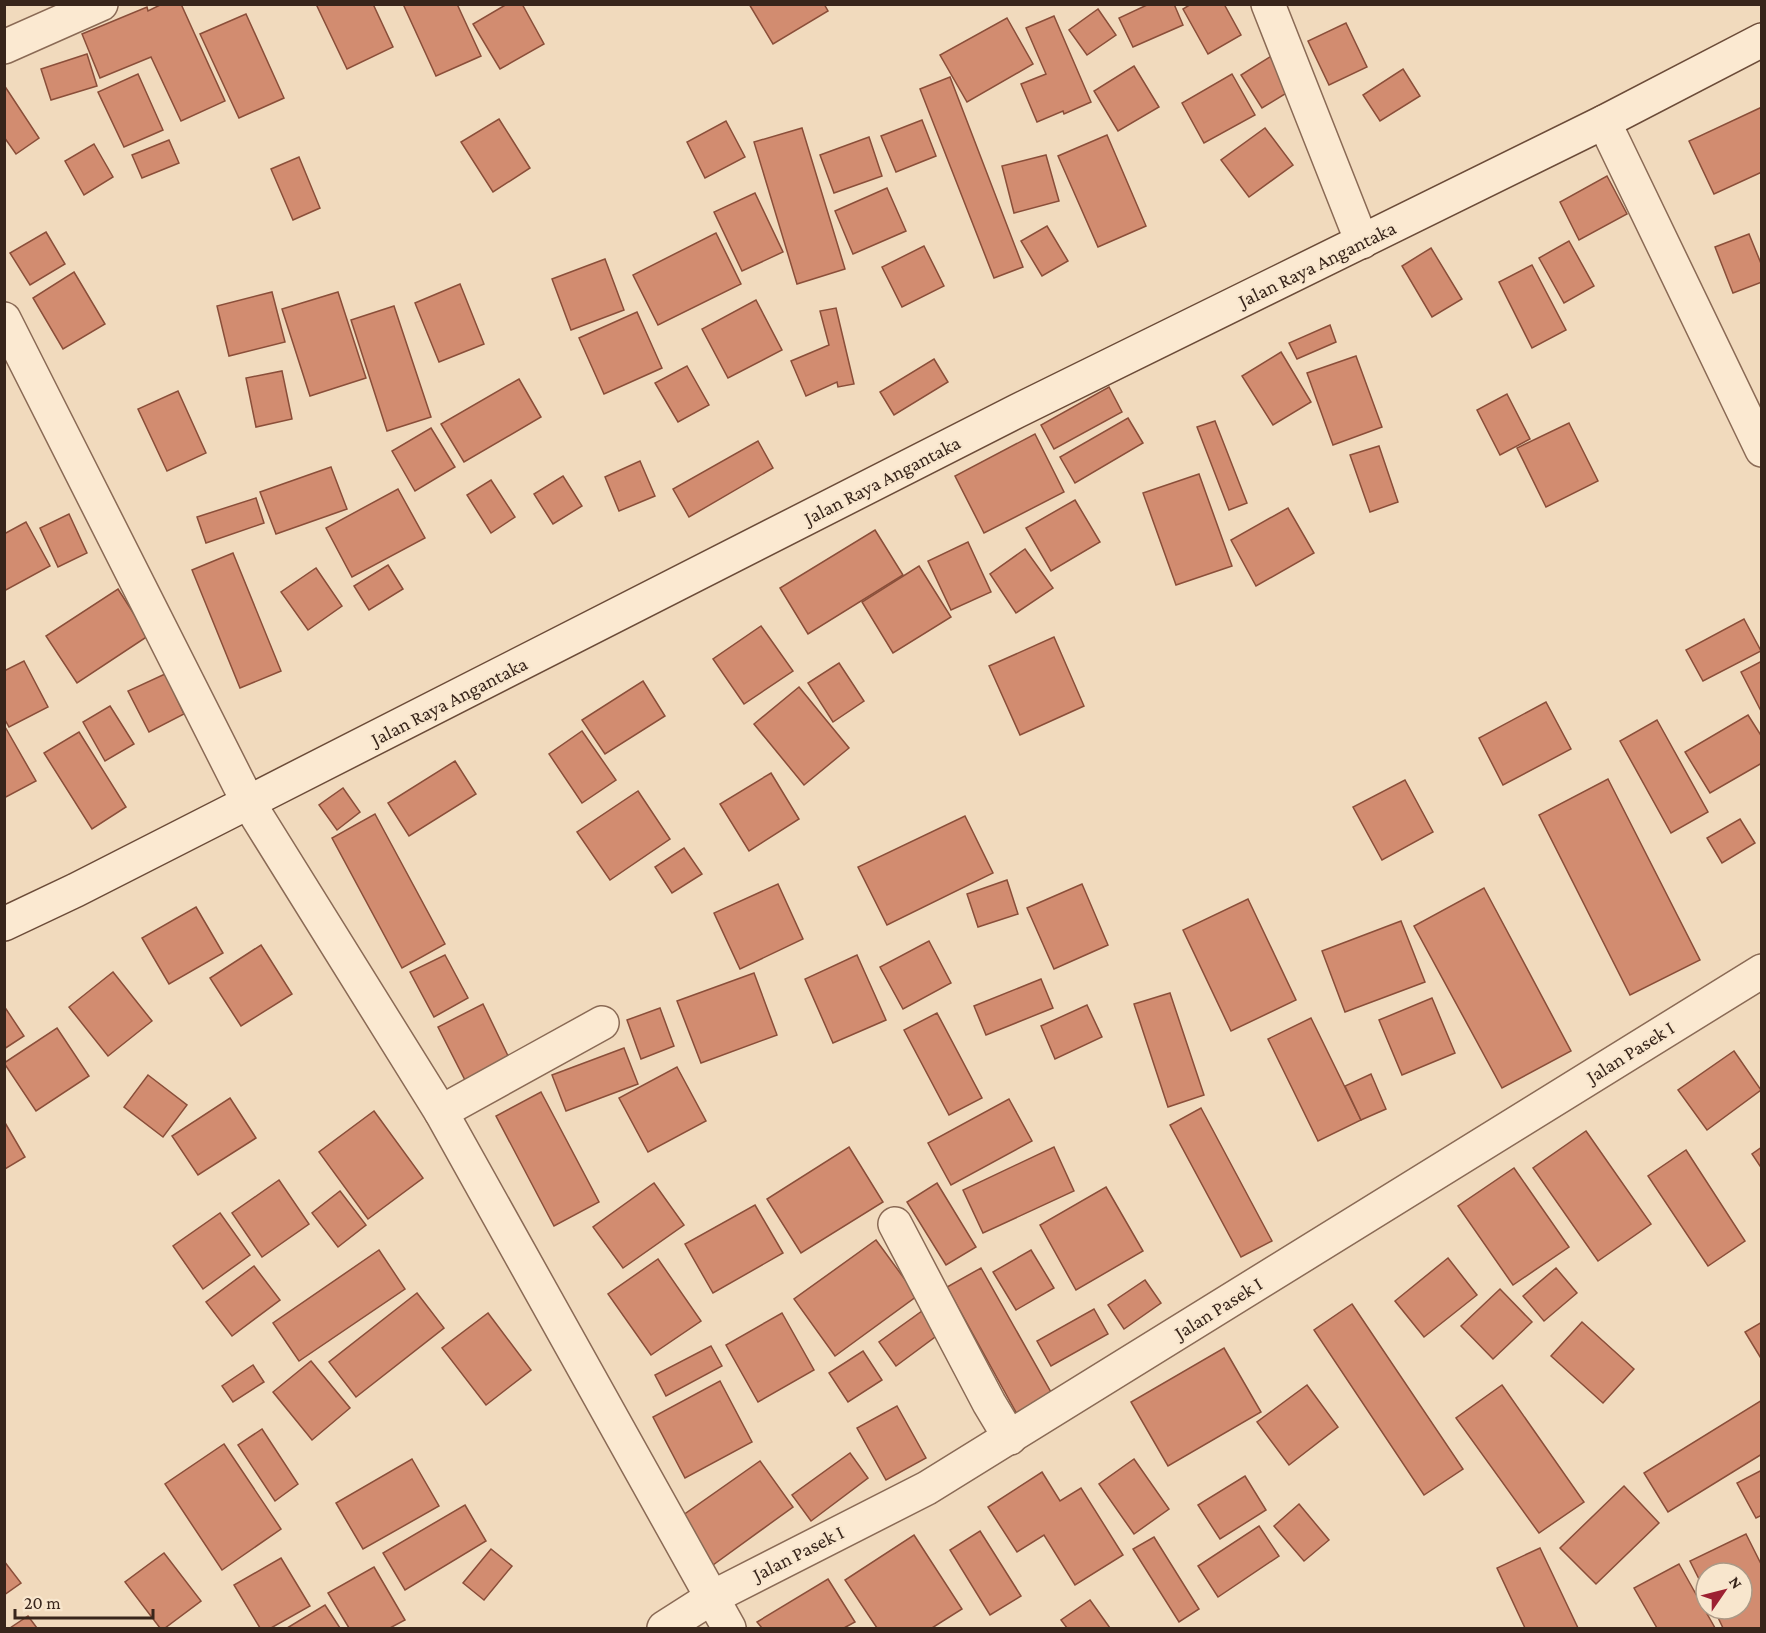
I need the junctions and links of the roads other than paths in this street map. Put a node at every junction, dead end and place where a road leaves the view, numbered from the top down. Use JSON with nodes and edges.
{"nodes":[{"id":1,"x":101,"y":4,"type":"edge"},
{"id":2,"x":1268,"y":4,"type":"edge"},
{"id":3,"x":1761,"y":39,"type":"edge"},
{"id":4,"x":4,"y":47,"type":"edge"},
{"id":5,"x":1604,"y":122,"type":"junction"},
{"id":6,"x":1362,"y":242,"type":"junction"},
{"id":7,"x":4,"y":319,"type":"edge"},
{"id":8,"x":1761,"y":450,"type":"edge"},
{"id":9,"x":248,"y":802,"type":"junction"},
{"id":10,"x":4,"y":924,"type":"edge"},
{"id":11,"x":1761,"y":970,"type":"edge"},
{"id":12,"x":602,"y":1023,"type":"dead end"},
{"id":13,"x":441,"y":1112,"type":"junction"},
{"id":14,"x":895,"y":1224,"type":"dead end"},
{"id":15,"x":1010,"y":1438,"type":"junction"},
{"id":16,"x":711,"y":1598,"type":"junction"},
{"id":17,"x":664,"y":1629,"type":"edge"},
{"id":18,"x":729,"y":1629,"type":"edge"}],
"edges":[{"from":1,"to":4,"type":"street"},
{"from":2,"to":6,"type":"street"},
{"from":3,"to":5,"type":"street","name":"Jalan Raya Angantaka"},
{"from":5,"to":6,"type":"street","name":"Jalan Raya Angantaka"},
{"from":5,"to":8,"type":"street"},
{"from":6,"to":9,"type":"street","name":"Jalan Raya Angantaka"},
{"from":7,"to":9,"type":"street"},
{"from":9,"to":10,"type":"street","name":"Jalan Raya Angantaka"},
{"from":9,"to":13,"type":"street"},
{"from":11,"to":15,"type":"street","name":"Jalan Pasek I"},
{"from":12,"to":13,"type":"street"},
{"from":13,"to":16,"type":"street"},
{"from":14,"to":15,"type":"street"},
{"from":15,"to":16,"type":"street","name":"Jalan Pasek I"},
{"from":16,"to":17,"type":"street","name":"Jalan Pasek I"},
{"from":16,"to":18,"type":"street"}]}
